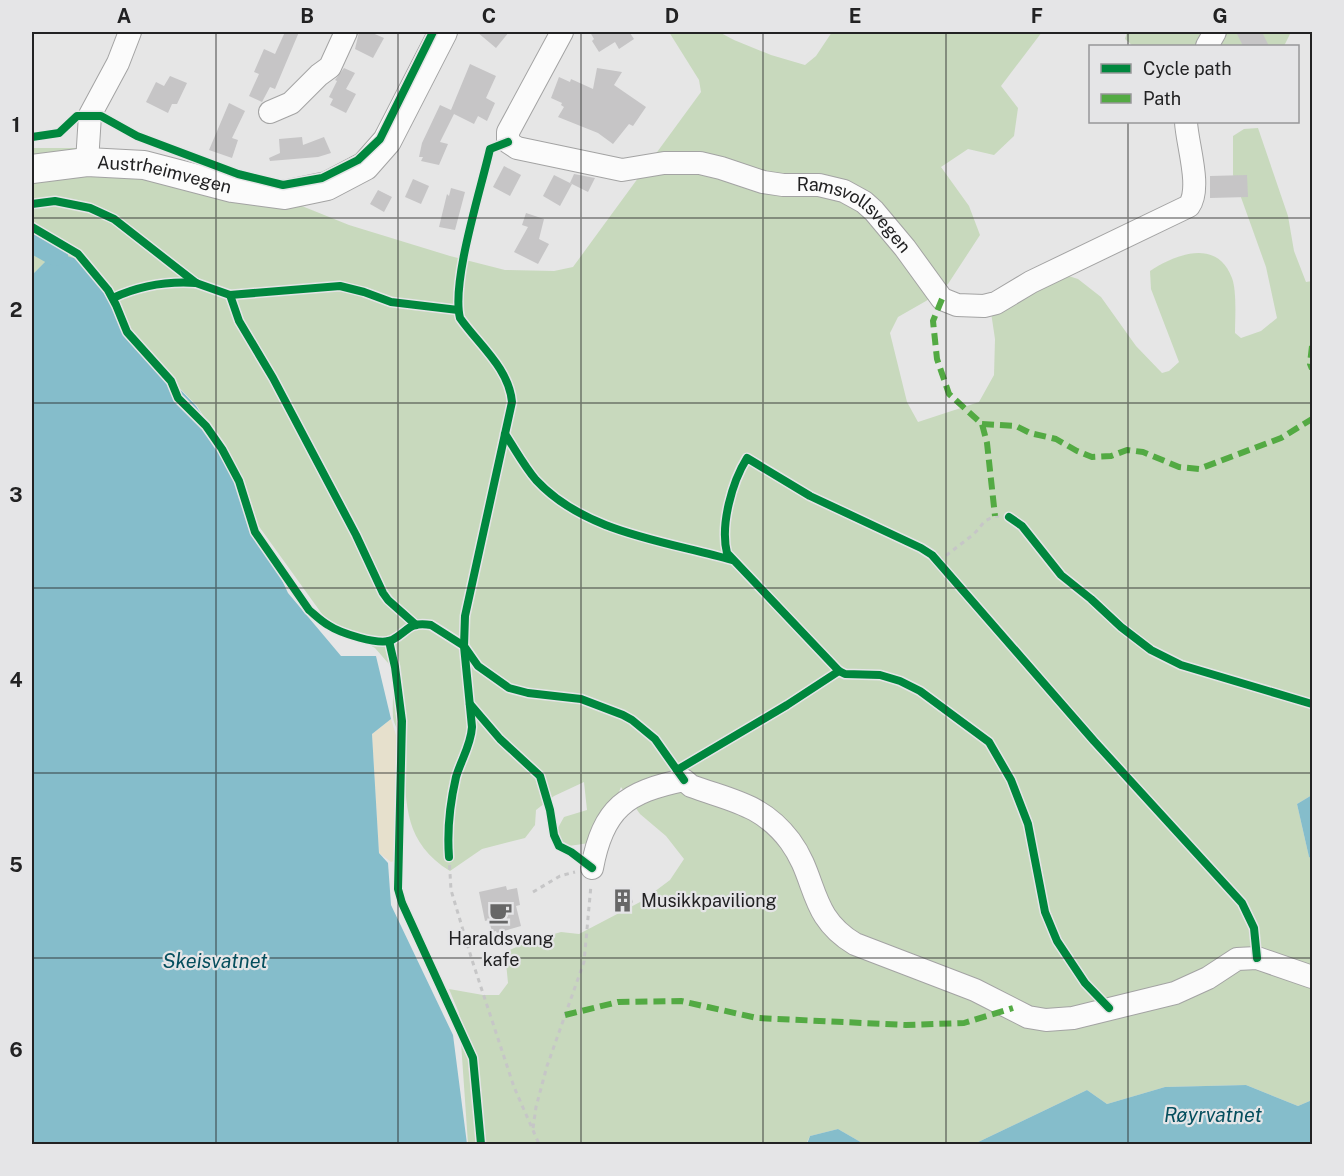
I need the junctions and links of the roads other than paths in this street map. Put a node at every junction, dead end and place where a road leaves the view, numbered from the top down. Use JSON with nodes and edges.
{"nodes":[{"id":1,"x":130,"y":32,"type":"edge"},
{"id":2,"x":346,"y":32,"type":"edge"},
{"id":3,"x":443,"y":32,"type":"edge"},
{"id":4,"x":562,"y":32,"type":"edge"},
{"id":5,"x":270,"y":112,"type":"dead end"},
{"id":6,"x":1186,"y":123,"type":"edge"},
{"id":7,"x":87,"y":162,"type":"junction"},
{"id":8,"x":35,"y":168,"type":"edge"},
{"id":9,"x":592,"y":868,"type":"road end"},
{"id":10,"x":1312,"y":977,"type":"edge"}],
"edges":[{"from":1,"to":7,"type":"street"},
{"from":2,"to":5,"type":"street"},
{"from":3,"to":7,"type":"main road","name":"Austrheimvegen"},
{"from":4,"to":6,"type":"street","name":"Ramsvollsvegen"},
{"from":7,"to":8,"type":"main road","name":"Austrheimvegen"},
{"from":9,"to":10,"type":"street"}]}
